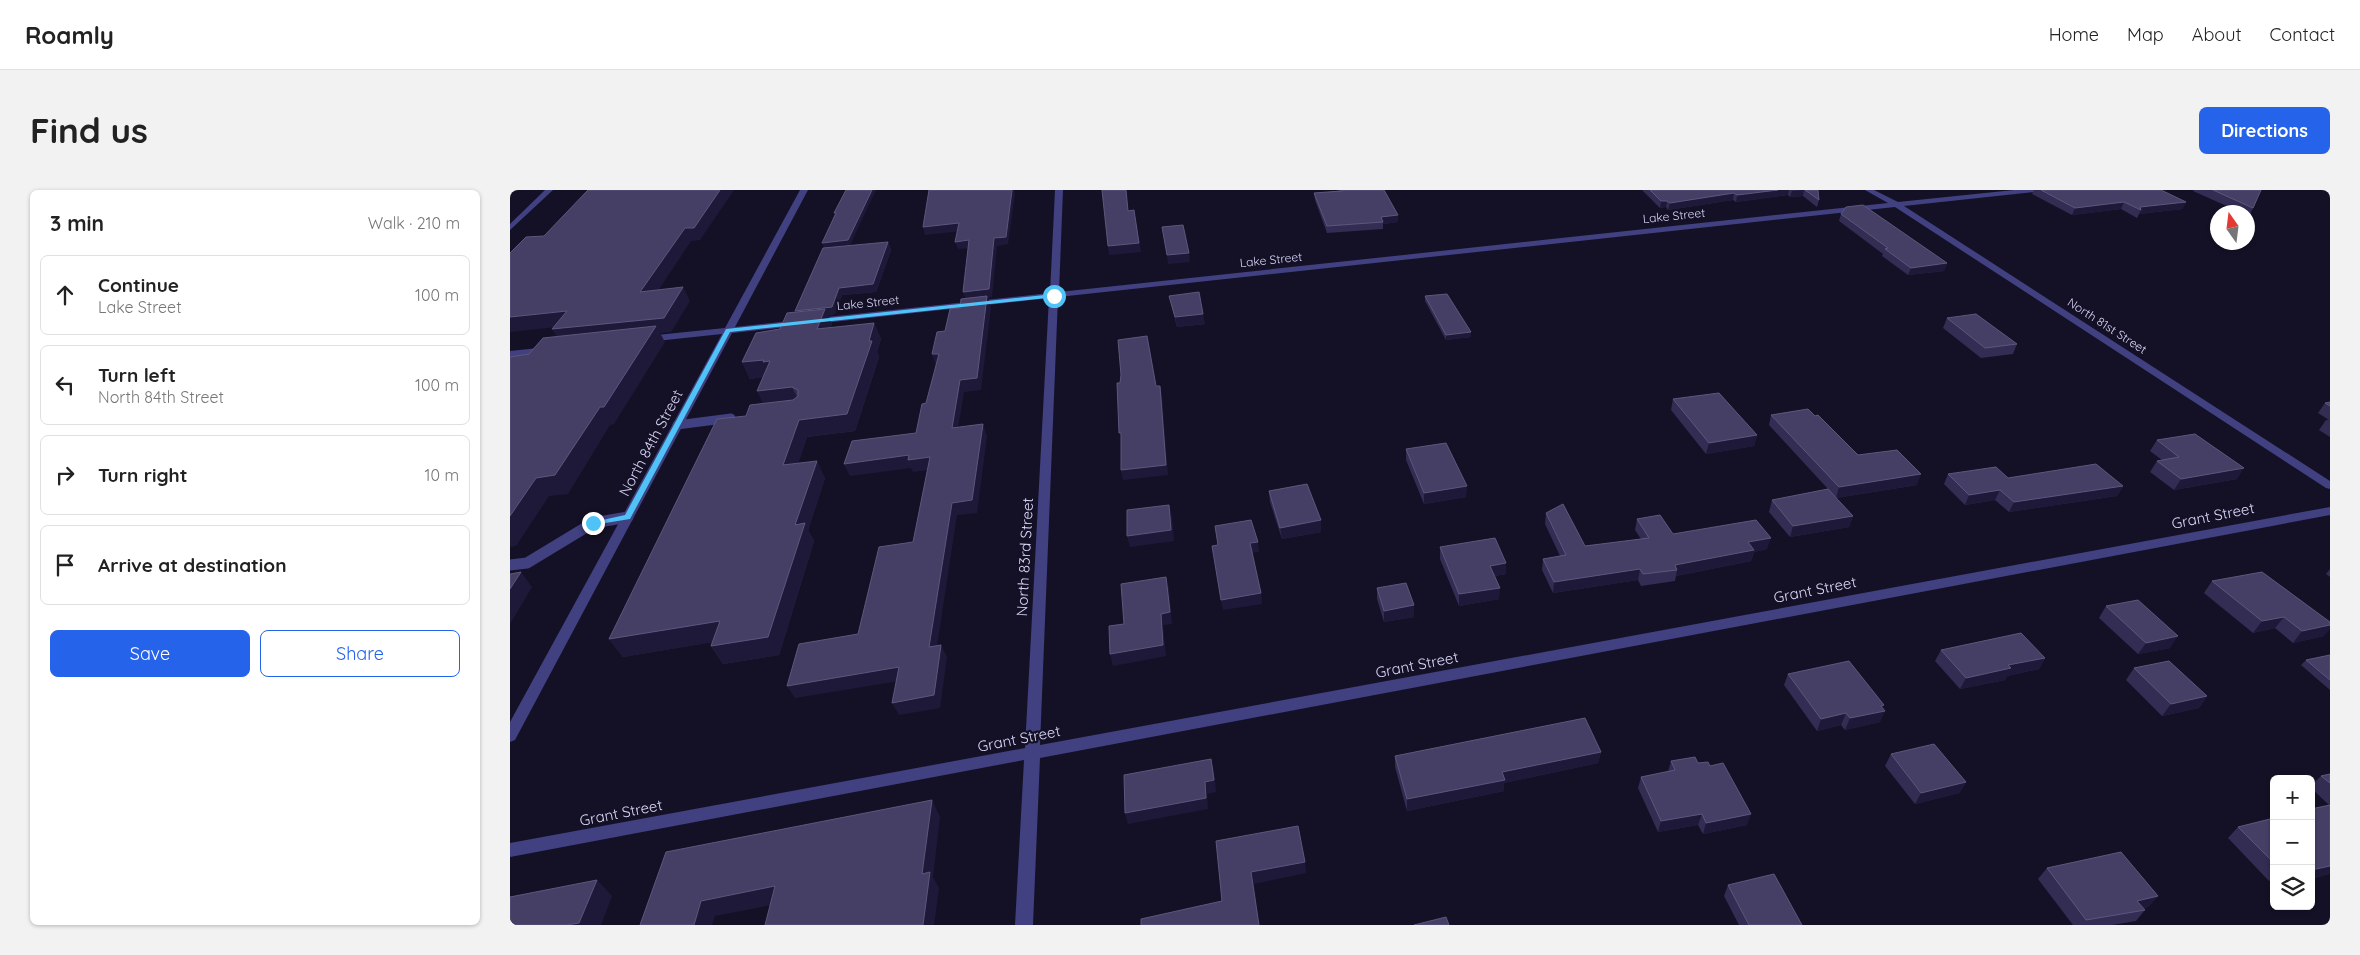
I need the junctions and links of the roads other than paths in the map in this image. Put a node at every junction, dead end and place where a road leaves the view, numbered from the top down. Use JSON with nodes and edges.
{"nodes":[{"id":1,"x":549,"y":190,"type":"edge"},
{"id":2,"x":804,"y":190,"type":"edge"},
{"id":3,"x":1059,"y":190,"type":"edge"},
{"id":4,"x":1869,"y":190,"type":"edge"},
{"id":5,"x":2034,"y":190,"type":"edge"},
{"id":6,"x":1897,"y":205,"type":"junction"},
{"id":7,"x":510,"y":228,"type":"edge"},
{"id":8,"x":1054,"y":296,"type":"junction"},
{"id":9,"x":728,"y":330,"type":"junction"},
{"id":10,"x":639,"y":340,"type":"edge"},
{"id":11,"x":560,"y":348,"type":"edge"},
{"id":12,"x":510,"y":354,"type":"edge"},
{"id":13,"x":743,"y":417,"type":"edge"},
{"id":14,"x":677,"y":425,"type":"junction"},
{"id":15,"x":2330,"y":486,"type":"edge"},
{"id":16,"x":2330,"y":511,"type":"edge"},
{"id":17,"x":628,"y":517,"type":"junction"},
{"id":18,"x":510,"y":565,"type":"edge"},
{"id":19,"x":510,"y":736,"type":"edge"},
{"id":20,"x":1033,"y":752,"type":"junction"},
{"id":21,"x":510,"y":850,"type":"edge"},
{"id":22,"x":1024,"y":925,"type":"edge"}],
"edges":[{"from":1,"to":7,"type":"street"},
{"from":2,"to":9,"type":"street","name":"North 84th Street"},
{"from":3,"to":8,"type":"street","name":"North 83rd Street"},
{"from":4,"to":6,"type":"street","name":"North 81st Street"},
{"from":5,"to":6,"type":"street","name":"Lake Street"},
{"from":6,"to":8,"type":"street","name":"Lake Street"},
{"from":6,"to":15,"type":"street","name":"North 81st Street"},
{"from":8,"to":9,"type":"street","name":"Lake Street"},
{"from":8,"to":20,"type":"street","name":"North 83rd Street"},
{"from":9,"to":10,"type":"street","name":"Lake Street"},
{"from":9,"to":14,"type":"street","name":"North 84th Street"},
{"from":11,"to":12,"type":"street"},
{"from":13,"to":14,"type":"lane"},
{"from":14,"to":17,"type":"street","name":"North 84th Street"},
{"from":16,"to":20,"type":"street","name":"Grant Street"},
{"from":17,"to":18,"type":"lane"},
{"from":17,"to":19,"type":"street","name":"North 84th Street"},
{"from":20,"to":21,"type":"street","name":"Grant Street"},
{"from":20,"to":22,"type":"street","name":"North 83rd Street"}]}
